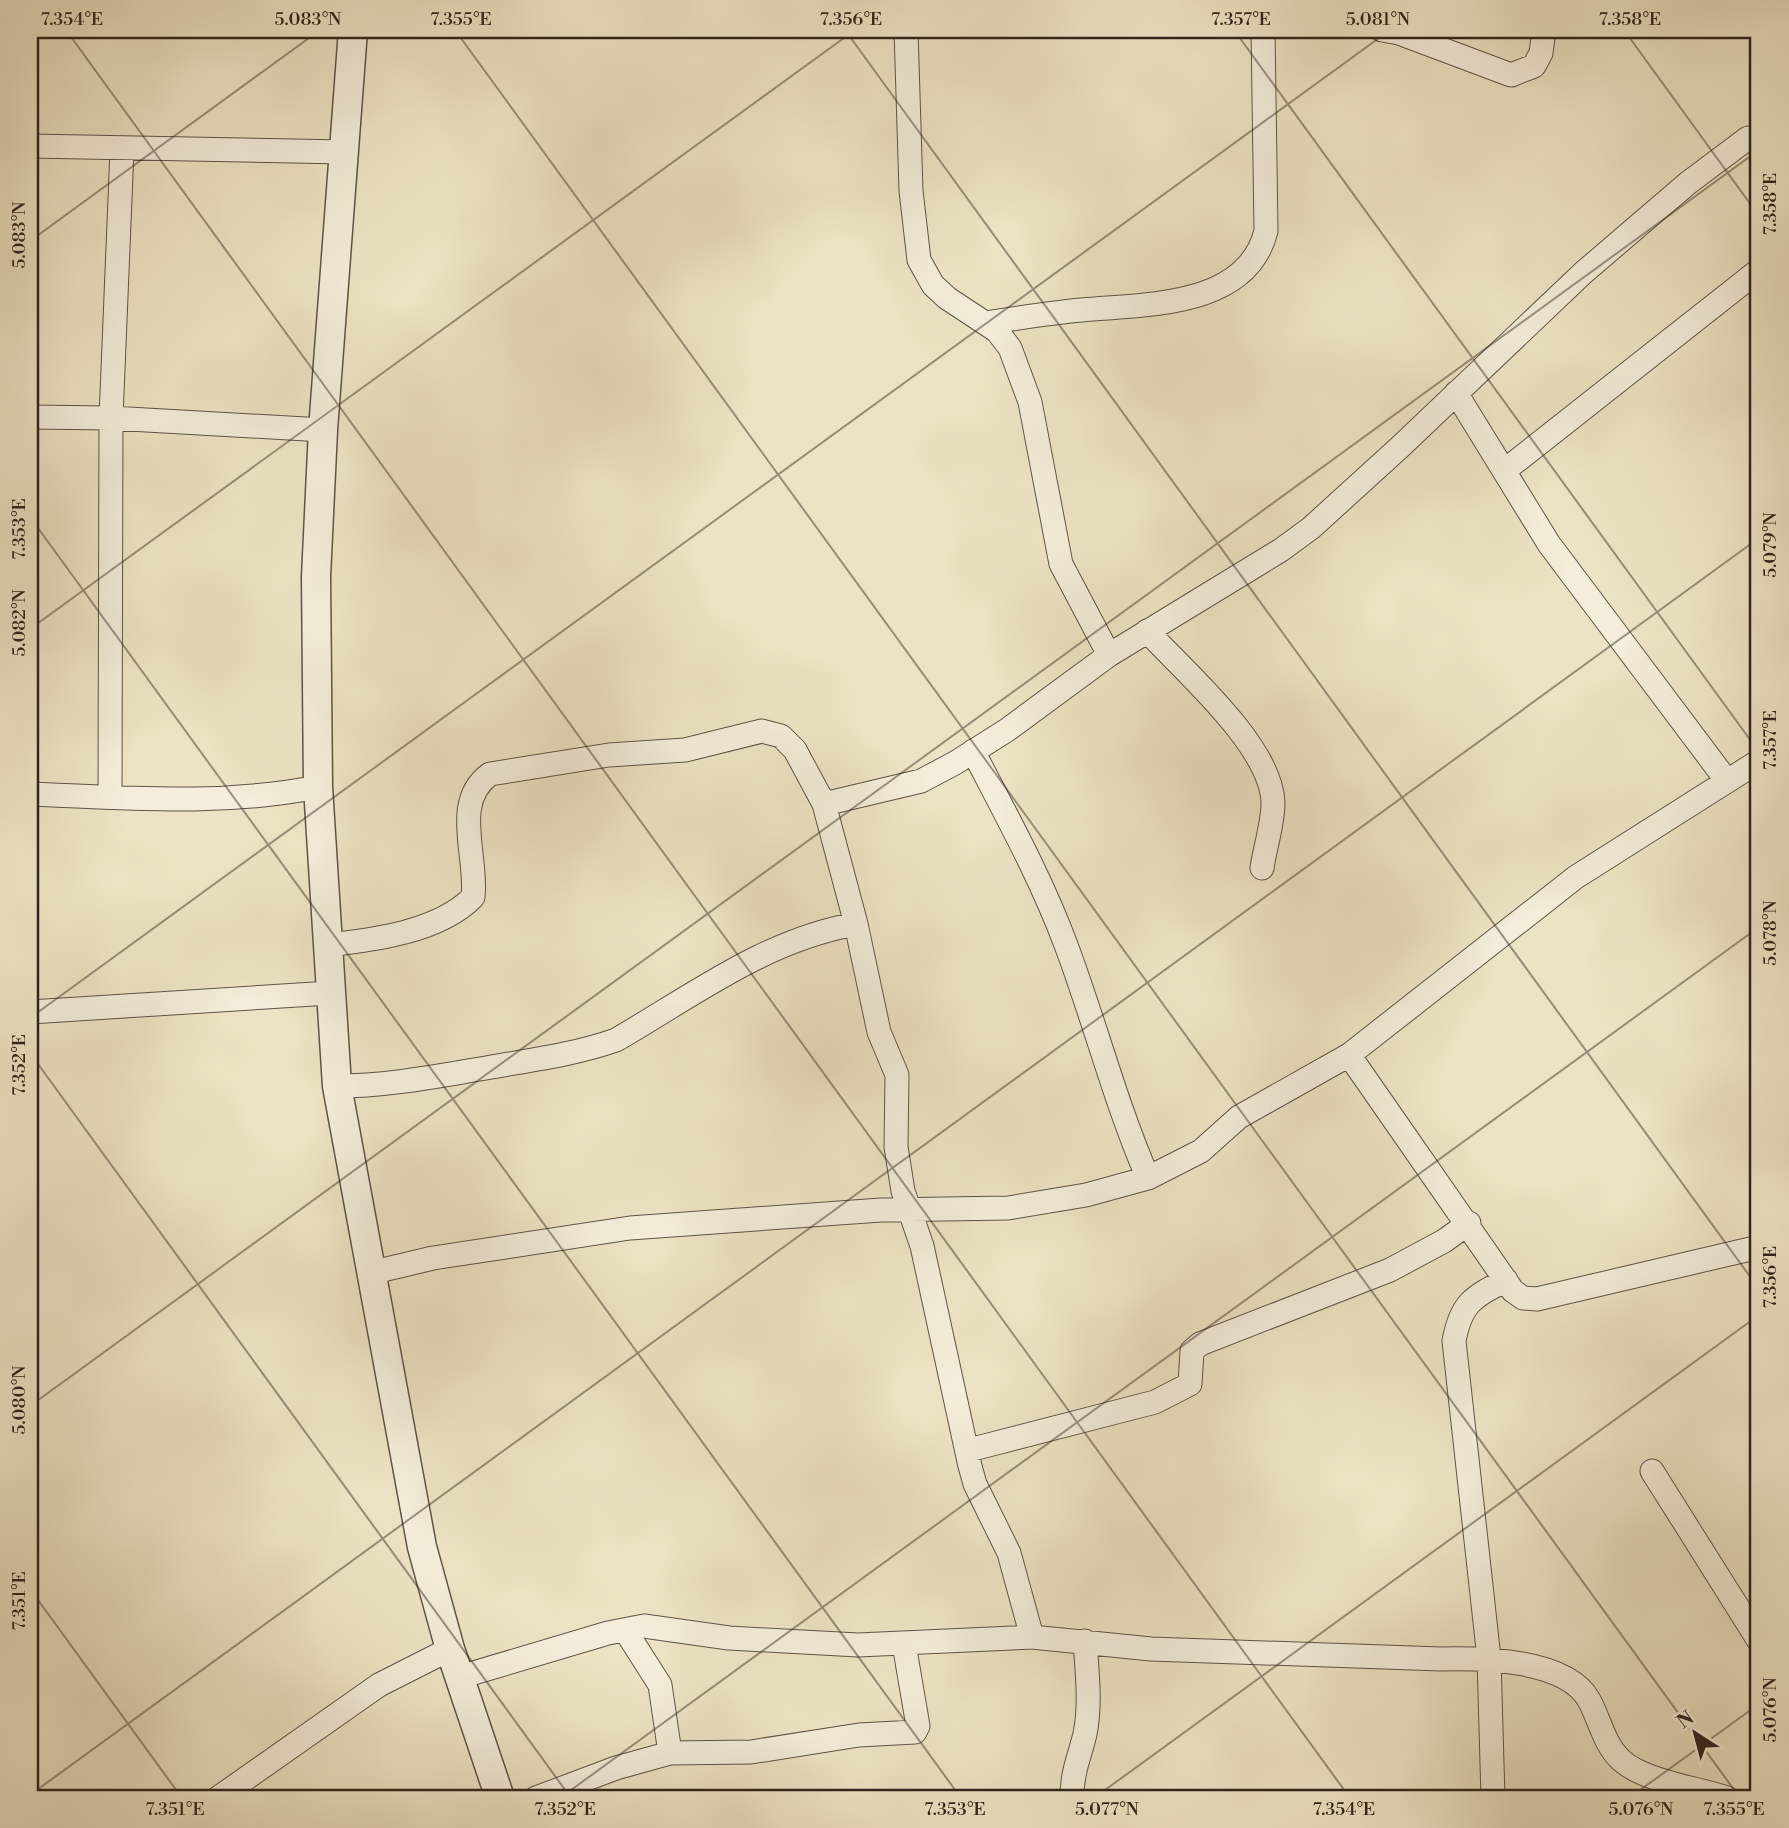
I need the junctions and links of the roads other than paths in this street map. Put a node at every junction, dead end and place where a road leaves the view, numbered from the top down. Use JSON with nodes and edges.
{"nodes":[{"id":1,"x":354,"y":30,"type":"edge"},
{"id":2,"x":906,"y":30,"type":"edge"},
{"id":3,"x":1263,"y":30,"type":"edge"},
{"id":4,"x":1382,"y":30,"type":"edge"},
{"id":5,"x":1544,"y":30,"type":"edge"},
{"id":6,"x":1748,"y":138,"type":"dead end"},
{"id":7,"x":30,"y":146,"type":"edge"},
{"id":8,"x":122,"y":150,"type":"junction"},
{"id":9,"x":344,"y":152,"type":"junction"},
{"id":10,"x":1759,"y":270,"type":"edge"},
{"id":11,"x":985,"y":323,"type":"junction"},
{"id":12,"x":1456,"y":393,"type":"junction"},
{"id":13,"x":30,"y":417,"type":"edge"},
{"id":14,"x":111,"y":418,"type":"junction"},
{"id":15,"x":323,"y":430,"type":"junction"},
{"id":16,"x":1504,"y":471,"type":"junction"},
{"id":17,"x":1147,"y":631,"type":"junction"},
{"id":18,"x":1109,"y":655,"type":"junction"},
{"id":19,"x":973,"y":751,"type":"junction"},
{"id":20,"x":1759,"y":761,"type":"edge"},
{"id":21,"x":1727,"y":781,"type":"junction"},
{"id":22,"x":318,"y":787,"type":"junction"},
{"id":23,"x":30,"y":794,"type":"edge"},
{"id":24,"x":110,"y":797,"type":"junction"},
{"id":25,"x":824,"y":804,"type":"junction"},
{"id":26,"x":1262,"y":867,"type":"dead end"},
{"id":27,"x":856,"y":924,"type":"junction"},
{"id":28,"x":327,"y":945,"type":"junction"},
{"id":29,"x":330,"y":993,"type":"junction"},
{"id":30,"x":30,"y":1012,"type":"edge"},
{"id":31,"x":1349,"y":1055,"type":"junction"},
{"id":32,"x":337,"y":1086,"type":"junction"},
{"id":33,"x":1148,"y":1178,"type":"junction"},
{"id":34,"x":910,"y":1209,"type":"junction"},
{"id":35,"x":1469,"y":1223,"type":"junction"},
{"id":36,"x":1759,"y":1247,"type":"edge"},
{"id":37,"x":370,"y":1273,"type":"junction"},
{"id":38,"x":1506,"y":1280,"type":"junction"},
{"id":39,"x":969,"y":1450,"type":"junction"},
{"id":40,"x":1652,"y":1471,"type":"dead end"},
{"id":41,"x":625,"y":1630,"type":"junction"},
{"id":42,"x":1032,"y":1637,"type":"junction"},
{"id":43,"x":1085,"y":1641,"type":"junction"},
{"id":44,"x":1759,"y":1641,"type":"edge"},
{"id":45,"x":904,"y":1644,"type":"junction"},
{"id":46,"x":450,"y":1648,"type":"junction"},
{"id":47,"x":1489,"y":1658,"type":"junction"},
{"id":48,"x":460,"y":1677,"type":"junction"},
{"id":49,"x":670,"y":1753,"type":"junction"},
{"id":50,"x":218,"y":1798,"type":"edge"},
{"id":51,"x":500,"y":1798,"type":"edge"},
{"id":52,"x":536,"y":1798,"type":"edge"},
{"id":53,"x":1072,"y":1798,"type":"edge"},
{"id":54,"x":1493,"y":1798,"type":"edge"},
{"id":55,"x":1727,"y":1798,"type":"edge"}],
"edges":[{"from":1,"to":9,"type":"street"},
{"from":2,"to":11,"type":"street"},
{"from":3,"to":11,"type":"street"},
{"from":4,"to":5,"type":"street"},
{"from":6,"to":12,"type":"street"},
{"from":7,"to":8,"type":"street"},
{"from":8,"to":9,"type":"street"},
{"from":8,"to":14,"type":"street"},
{"from":9,"to":15,"type":"street"},
{"from":10,"to":16,"type":"street"},
{"from":11,"to":18,"type":"street"},
{"from":12,"to":16,"type":"street"},
{"from":12,"to":17,"type":"street"},
{"from":13,"to":14,"type":"street"},
{"from":14,"to":15,"type":"street"},
{"from":14,"to":24,"type":"street"},
{"from":15,"to":22,"type":"street"},
{"from":16,"to":21,"type":"street"},
{"from":17,"to":18,"type":"street"},
{"from":17,"to":26,"type":"street"},
{"from":18,"to":19,"type":"street"},
{"from":19,"to":25,"type":"street"},
{"from":19,"to":33,"type":"street"},
{"from":20,"to":21,"type":"street"},
{"from":21,"to":31,"type":"street"},
{"from":22,"to":24,"type":"street"},
{"from":22,"to":28,"type":"street"},
{"from":23,"to":24,"type":"street"},
{"from":25,"to":27,"type":"street"},
{"from":25,"to":28,"type":"street"},
{"from":27,"to":32,"type":"street"},
{"from":27,"to":34,"type":"street"},
{"from":28,"to":29,"type":"street"},
{"from":29,"to":30,"type":"street"},
{"from":29,"to":32,"type":"street"},
{"from":31,"to":33,"type":"street"},
{"from":31,"to":35,"type":"street"},
{"from":32,"to":37,"type":"street"},
{"from":33,"to":34,"type":"street"},
{"from":34,"to":37,"type":"street"},
{"from":34,"to":39,"type":"street"},
{"from":35,"to":38,"type":"street"},
{"from":35,"to":39,"type":"street"},
{"from":36,"to":38,"type":"street"},
{"from":37,"to":46,"type":"street"},
{"from":38,"to":47,"type":"street"},
{"from":39,"to":42,"type":"street"},
{"from":40,"to":44,"type":"street"},
{"from":41,"to":45,"type":"street"},
{"from":41,"to":48,"type":"street"},
{"from":41,"to":49,"type":"street"},
{"from":42,"to":43,"type":"street"},
{"from":42,"to":45,"type":"street"},
{"from":43,"to":47,"type":"street"},
{"from":43,"to":53,"type":"street"},
{"from":45,"to":49,"type":"street"},
{"from":46,"to":48,"type":"street"},
{"from":46,"to":50,"type":"street"},
{"from":47,"to":54,"type":"street"},
{"from":47,"to":55,"type":"street"},
{"from":48,"to":51,"type":"street"},
{"from":49,"to":52,"type":"street"}]}
